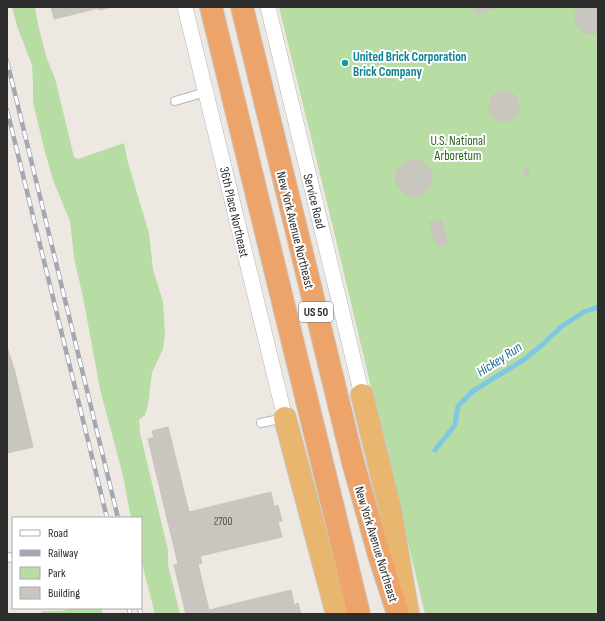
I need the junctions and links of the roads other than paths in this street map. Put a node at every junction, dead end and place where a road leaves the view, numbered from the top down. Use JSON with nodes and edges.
{"nodes":[{"id":1,"x":185,"y":7,"type":"edge"},
{"id":2,"x":211,"y":7,"type":"edge"},
{"id":3,"x":242,"y":7,"type":"edge"},
{"id":4,"x":268,"y":7,"type":"edge"},
{"id":5,"x":206,"y":92,"type":"junction"},
{"id":6,"x":175,"y":101,"type":"dead end"},
{"id":7,"x":362,"y":395,"type":"joint"},
{"id":8,"x":285,"y":418,"type":"junction"},
{"id":9,"x":260,"y":423,"type":"dead end"},
{"id":10,"x":339,"y":534,"type":"junction"},
{"id":11,"x":336,"y":614,"type":"edge"},
{"id":12,"x":359,"y":614,"type":"edge"},
{"id":13,"x":367,"y":614,"type":"edge"},
{"id":14,"x":398,"y":614,"type":"edge"},
{"id":15,"x":408,"y":614,"type":"edge"}],
"edges":[{"from":1,"to":5,"type":"street","name":"36th Place Northeast"},
{"from":2,"to":10,"type":"highway","number":"US 50"},
{"from":3,"to":14,"type":"highway","name":"New York Avenue Northeast","number":"US 50"},
{"from":4,"to":7,"type":"street","name":"Service Road"},
{"from":5,"to":6,"type":"lane"},
{"from":5,"to":8,"type":"street","name":"36th Place Northeast"},
{"from":7,"to":15,"type":"highway"},
{"from":8,"to":9,"type":"lane"},
{"from":8,"to":11,"type":"highway"},
{"from":10,"to":12,"type":"highway","number":"US 50"},
{"from":10,"to":13,"type":"highway"}]}
